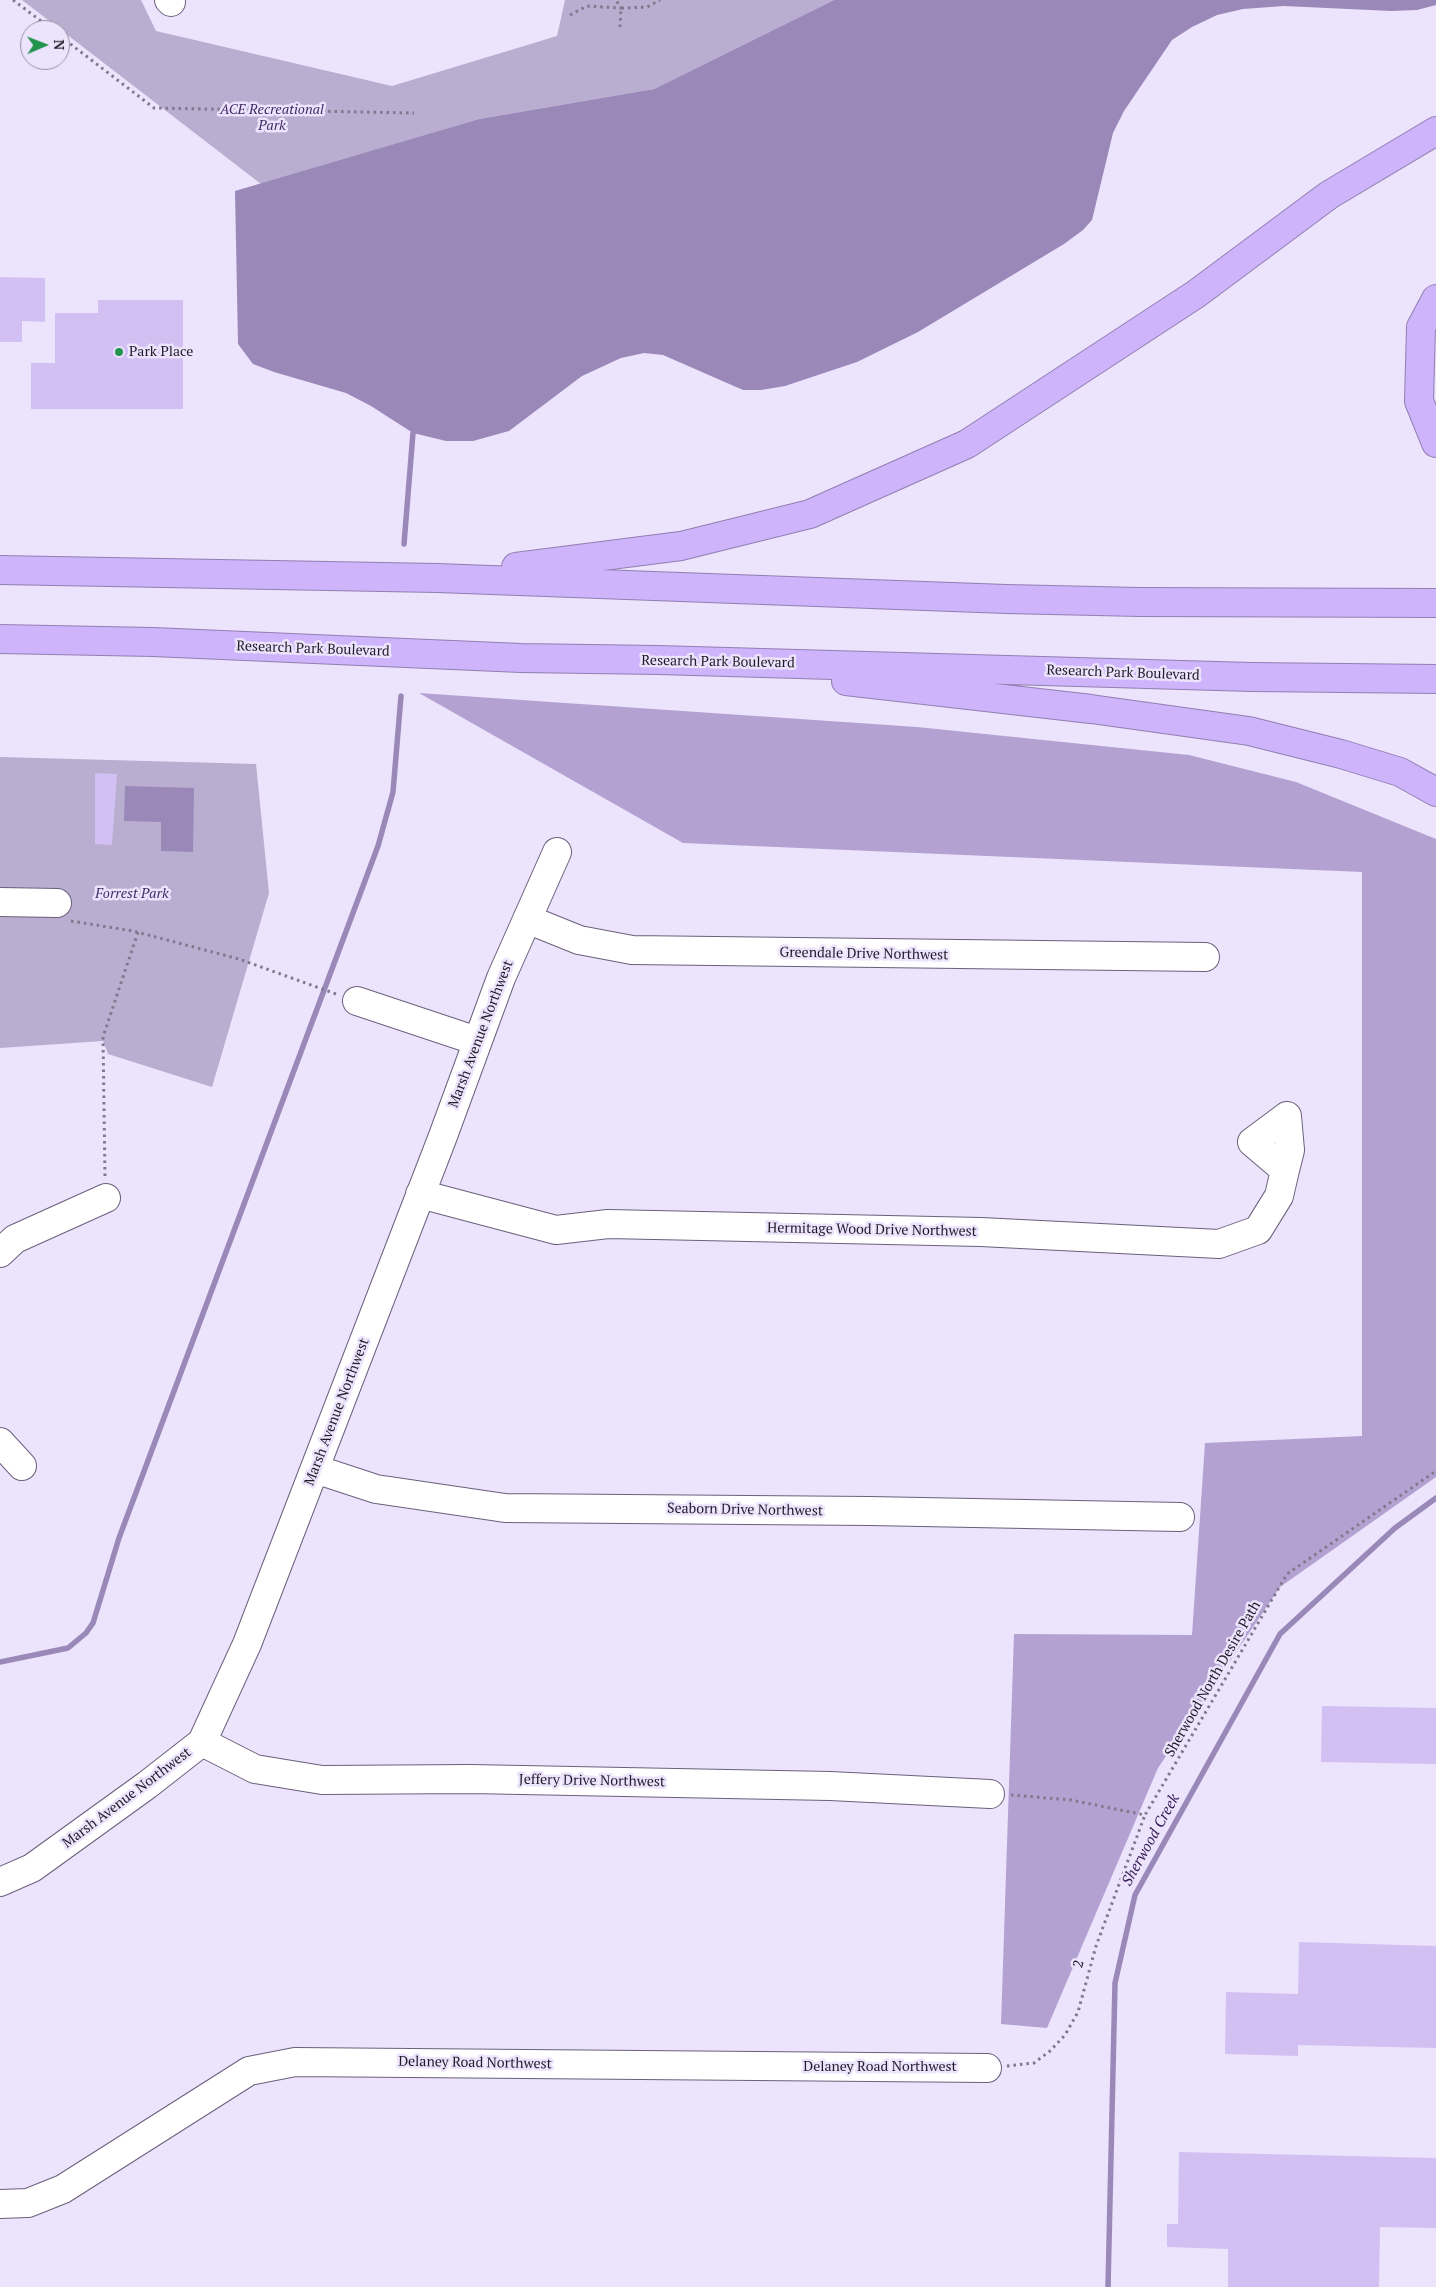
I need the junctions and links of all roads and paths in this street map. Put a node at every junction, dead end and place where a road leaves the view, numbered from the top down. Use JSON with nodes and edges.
{"nodes":[{"id":1,"x":14,"y":0,"type":"edge"},
{"id":2,"x":616,"y":0,"type":"edge"},
{"id":3,"x":660,"y":0,"type":"edge"},
{"id":4,"x":621,"y":8,"type":"junction"},
{"id":5,"x":570,"y":15,"type":"dead end"},
{"id":6,"x":40,"y":20,"type":"edge"},
{"id":7,"x":620,"y":27,"type":"dead end"},
{"id":8,"x":70,"y":44,"type":"edge"},
{"id":9,"x":414,"y":113,"type":"dead end"},
{"id":10,"x":1436,"y":131,"type":"edge"},
{"id":11,"x":1436,"y":298,"type":"edge"},
{"id":12,"x":1436,"y":443,"type":"edge"},
{"id":13,"x":0,"y":570,"type":"edge"},
{"id":14,"x":437,"y":578,"type":"junction"},
{"id":15,"x":1436,"y":604,"type":"edge"},
{"id":16,"x":0,"y":639,"type":"edge"},
{"id":17,"x":658,"y":660,"type":"junction"},
{"id":18,"x":1436,"y":679,"type":"edge"},
{"id":19,"x":1436,"y":792,"type":"edge"},
{"id":20,"x":558,"y":852,"type":"dead end"},
{"id":21,"x":0,"y":902,"type":"edge"},
{"id":22,"x":62,"y":912,"type":"joint"},
{"id":23,"x":528,"y":919,"type":"junction"},
{"id":24,"x":138,"y":932,"type":"junction"},
{"id":25,"x":1205,"y":957,"type":"dead end"},
{"id":26,"x":347,"y":998,"type":"joint"},
{"id":27,"x":477,"y":1041,"type":"junction"},
{"id":28,"x":1286,"y":1170,"type":"dead end"},
{"id":29,"x":420,"y":1194,"type":"junction"},
{"id":30,"x":106,"y":1198,"type":"joint"},
{"id":31,"x":0,"y":1254,"type":"edge"},
{"id":32,"x":0,"y":1442,"type":"edge"},
{"id":33,"x":22,"y":1466,"type":"dead end"},
{"id":34,"x":315,"y":1469,"type":"junction"},
{"id":35,"x":1436,"y":1471,"type":"edge"},
{"id":36,"x":1180,"y":1517,"type":"dead end"},
{"id":37,"x":202,"y":1742,"type":"junction"},
{"id":38,"x":990,"y":1794,"type":"joint"},
{"id":39,"x":1145,"y":1816,"type":"junction"},
{"id":40,"x":0,"y":1882,"type":"edge"},
{"id":41,"x":987,"y":2068,"type":"joint"},
{"id":42,"x":0,"y":2204,"type":"edge"}],
"edges":[{"from":1,"to":6,"type":"path"},
{"from":2,"to":4,"type":"path"},
{"from":3,"to":4,"type":"path"},
{"from":4,"to":5,"type":"path"},
{"from":4,"to":7,"type":"path"},
{"from":8,"to":9,"type":"path"},
{"from":10,"to":14,"type":"highway"},
{"from":11,"to":12,"type":"highway"},
{"from":13,"to":14,"type":"highway"},
{"from":14,"to":15,"type":"highway"},
{"from":16,"to":17,"type":"highway","name":"Research Park Boulevard"},
{"from":17,"to":18,"type":"highway","name":"Research Park Boulevard"},
{"from":17,"to":19,"type":"highway"},
{"from":20,"to":23,"type":"street","name":"Marsh Avenue Northwest"},
{"from":21,"to":22,"type":"street"},
{"from":22,"to":24,"type":"path"},
{"from":23,"to":25,"type":"street","name":"Greendale Drive Northwest"},
{"from":23,"to":27,"type":"street","name":"Marsh Avenue Northwest"},
{"from":24,"to":26,"type":"path"},
{"from":24,"to":30,"type":"path"},
{"from":26,"to":27,"type":"street"},
{"from":27,"to":29,"type":"street","name":"Marsh Avenue Northwest"},
{"from":28,"to":29,"type":"street","name":"Hermitage Wood Drive Northwest"},
{"from":29,"to":34,"type":"street","name":"Marsh Avenue Northwest"},
{"from":30,"to":31,"type":"street"},
{"from":32,"to":33,"type":"street"},
{"from":34,"to":36,"type":"street","name":"Seaborn Drive Northwest"},
{"from":34,"to":37,"type":"street","name":"Marsh Avenue Northwest"},
{"from":35,"to":39,"type":"path","name":"Sherwood North Desire Path"},
{"from":37,"to":38,"type":"street","name":"Jeffery Drive Northwest"},
{"from":37,"to":40,"type":"street","name":"Marsh Avenue Northwest"},
{"from":38,"to":39,"type":"path"},
{"from":39,"to":41,"type":"path","name":"2"},
{"from":41,"to":42,"type":"street","name":"Delaney Road Northwest"}]}
